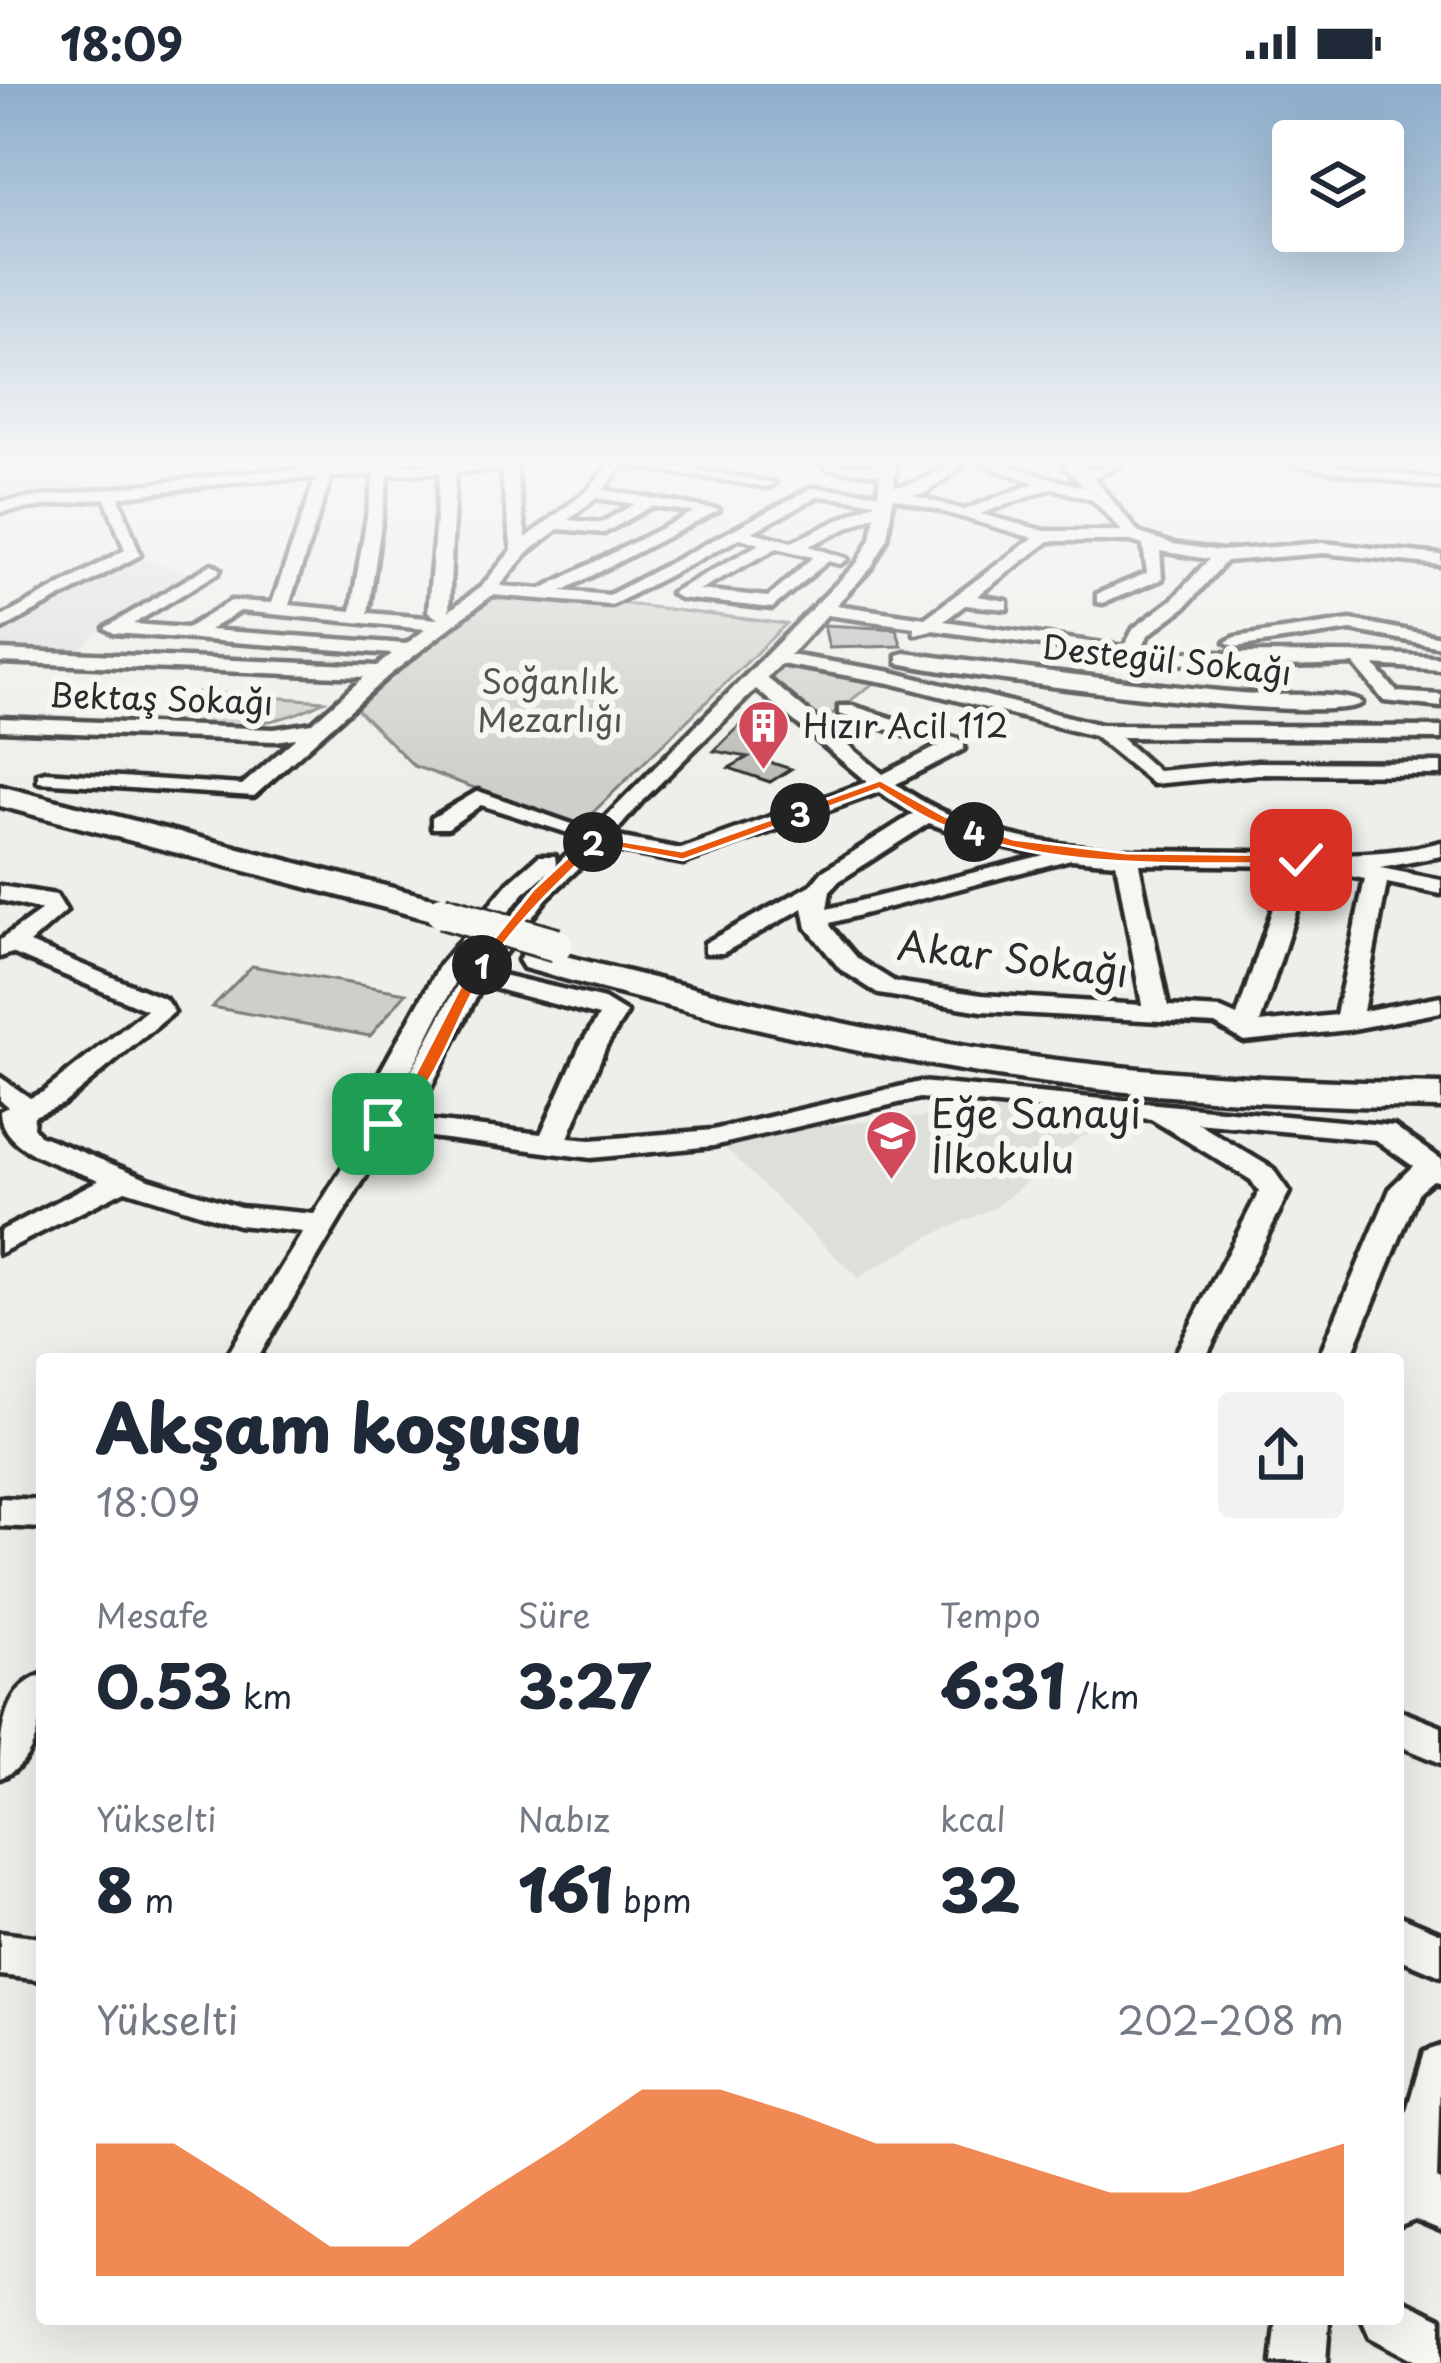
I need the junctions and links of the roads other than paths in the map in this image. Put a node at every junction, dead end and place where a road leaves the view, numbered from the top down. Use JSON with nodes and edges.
{"nodes":[{"id":1,"x":103,"y":571,"type":"edge"},
{"id":2,"x":208,"y":571,"type":"edge"},
{"id":3,"x":292,"y":571,"type":"edge"},
{"id":4,"x":369,"y":571,"type":"edge"},
{"id":5,"x":440,"y":571,"type":"edge"},
{"id":6,"x":503,"y":571,"type":"edge"},
{"id":7,"x":588,"y":571,"type":"edge"},
{"id":8,"x":669,"y":571,"type":"edge"},
{"id":9,"x":721,"y":571,"type":"edge"},
{"id":10,"x":807,"y":571,"type":"edge"},
{"id":11,"x":858,"y":571,"type":"edge"},
{"id":12,"x":999,"y":571,"type":"edge"},
{"id":13,"x":1155,"y":571,"type":"edge"},
{"id":14,"x":1208,"y":571,"type":"edge"},
{"id":15,"x":488,"y":590,"type":"junction"},
{"id":16,"x":548,"y":591,"type":"junction"},
{"id":17,"x":1103,"y":598,"type":"dead end"},
{"id":18,"x":963,"y":599,"type":"junction"},
{"id":19,"x":1001,"y":605,"type":"dead end"},
{"id":20,"x":280,"y":606,"type":"junction"},
{"id":21,"x":824,"y":609,"type":"junction"},
{"id":22,"x":359,"y":615,"type":"junction"},
{"id":23,"x":445,"y":622,"type":"junction"},
{"id":24,"x":926,"y":623,"type":"junction"},
{"id":25,"x":0,"y":625,"type":"edge"},
{"id":26,"x":114,"y":628,"type":"junction"},
{"id":27,"x":194,"y":631,"type":"junction"},
{"id":28,"x":1140,"y":632,"type":"junction"},
{"id":29,"x":1441,"y":642,"type":"edge"},
{"id":30,"x":407,"y":650,"type":"junction"},
{"id":31,"x":1131,"y":652,"type":"junction"},
{"id":32,"x":0,"y":656,"type":"edge"},
{"id":33,"x":1357,"y":656,"type":"junction"},
{"id":34,"x":75,"y":658,"type":"junction"},
{"id":35,"x":777,"y":658,"type":"junction"},
{"id":36,"x":1313,"y":658,"type":"junction"},
{"id":37,"x":905,"y":659,"type":"junction"},
{"id":38,"x":1441,"y":664,"type":"edge"},
{"id":39,"x":381,"y":672,"type":"junction"},
{"id":40,"x":754,"y":678,"type":"junction"},
{"id":41,"x":892,"y":678,"type":"junction"},
{"id":42,"x":1441,"y":701,"type":"edge"},
{"id":43,"x":1352,"y":703,"type":"junction"},
{"id":44,"x":846,"y":710,"type":"junction"},
{"id":45,"x":0,"y":724,"type":"edge"},
{"id":46,"x":818,"y":727,"type":"junction"},
{"id":47,"x":319,"y":728,"type":"junction"},
{"id":48,"x":1379,"y":730,"type":"junction"},
{"id":49,"x":1100,"y":731,"type":"junction"},
{"id":50,"x":1437,"y":738,"type":"edge"},
{"id":51,"x":1441,"y":769,"type":"edge"},
{"id":52,"x":45,"y":778,"type":"dead end"},
{"id":53,"x":880,"y":784,"type":"junction"},
{"id":54,"x":0,"y":796,"type":"edge"},
{"id":55,"x":929,"y":813,"type":"junction"},
{"id":56,"x":0,"y":814,"type":"edge"},
{"id":57,"x":440,"y":823,"type":"dead end"},
{"id":58,"x":589,"y":836,"type":"junction"},
{"id":59,"x":1441,"y":850,"type":"edge"},
{"id":60,"x":1080,"y":853,"type":"junction"},
{"id":61,"x":1126,"y":857,"type":"junction"},
{"id":62,"x":1301,"y":860,"type":"junction"},
{"id":63,"x":1377,"y":877,"type":"junction"},
{"id":64,"x":1441,"y":887,"type":"edge"},
{"id":65,"x":819,"y":890,"type":"junction"},
{"id":66,"x":0,"y":892,"type":"edge"},
{"id":67,"x":817,"y":919,"type":"junction"},
{"id":68,"x":433,"y":920,"type":"junction"},
{"id":69,"x":5,"y":947,"type":"edge"},
{"id":70,"x":714,"y":948,"type":"dead end"},
{"id":71,"x":546,"y":953,"type":"junction"},
{"id":72,"x":474,"y":976,"type":"junction"},
{"id":73,"x":1441,"y":1004,"type":"edge"},
{"id":74,"x":1157,"y":1014,"type":"junction"},
{"id":75,"x":1348,"y":1022,"type":"junction"},
{"id":76,"x":1244,"y":1033,"type":"junction"},
{"id":77,"x":1441,"y":1076,"type":"edge"},
{"id":78,"x":0,"y":1085,"type":"edge"},
{"id":79,"x":1441,"y":1096,"type":"edge"},
{"id":80,"x":1158,"y":1111,"type":"junction"},
{"id":81,"x":11,"y":1116,"type":"edge"},
{"id":82,"x":383,"y":1124,"type":"junction"},
{"id":83,"x":551,"y":1145,"type":"junction"},
{"id":84,"x":1435,"y":1170,"type":"edge"},
{"id":85,"x":123,"y":1179,"type":"junction"},
{"id":86,"x":321,"y":1224,"type":"junction"},
{"id":87,"x":0,"y":1243,"type":"edge"},
{"id":88,"x":245,"y":1353,"type":"edge"},
{"id":89,"x":1192,"y":1353,"type":"edge"},
{"id":90,"x":1337,"y":1353,"type":"edge"},
{"id":91,"x":0,"y":1512,"type":"edge"},
{"id":92,"x":36,"y":1514,"type":"edge"},
{"id":93,"x":36,"y":1701,"type":"edge"},
{"id":94,"x":1404,"y":1730,"type":"edge"},
{"id":95,"x":1441,"y":1746,"type":"edge"},
{"id":96,"x":0,"y":1760,"type":"edge"},
{"id":97,"x":1404,"y":1939,"type":"edge"},
{"id":98,"x":0,"y":1954,"type":"edge"},
{"id":99,"x":1441,"y":1955,"type":"edge"},
{"id":100,"x":36,"y":1958,"type":"edge"},
{"id":101,"x":1441,"y":2068,"type":"edge"},
{"id":102,"x":1412,"y":2197,"type":"edge"},
{"id":103,"x":1302,"y":2325,"type":"edge"},
{"id":104,"x":1400,"y":2325,"type":"edge"},
{"id":105,"x":1441,"y":2346,"type":"edge"},
{"id":106,"x":1299,"y":2363,"type":"edge"}],
"edges":[{"from":1,"to":25,"type":"street"},
{"from":2,"to":26,"type":"street"},
{"from":3,"to":20,"type":"street"},
{"from":4,"to":22,"type":"street"},
{"from":5,"to":23,"type":"street"},
{"from":6,"to":15,"type":"street"},
{"from":7,"to":16,"type":"street"},
{"from":8,"to":16,"type":"street"},
{"from":9,"to":10,"type":"street"},
{"from":11,"to":21,"type":"street"},
{"from":12,"to":18,"type":"street"},
{"from":13,"to":17,"type":"street"},
{"from":14,"to":28,"type":"street"},
{"from":15,"to":16,"type":"street"},
{"from":15,"to":23,"type":"street"},
{"from":18,"to":19,"type":"street"},
{"from":18,"to":24,"type":"street"},
{"from":20,"to":22,"type":"street"},
{"from":20,"to":27,"type":"street"},
{"from":21,"to":24,"type":"street"},
{"from":21,"to":35,"type":"street"},
{"from":22,"to":23,"type":"street"},
{"from":23,"to":30,"type":"street"},
{"from":24,"to":31,"type":"street"},
{"from":24,"to":37,"type":"street"},
{"from":26,"to":27,"type":"street"},
{"from":26,"to":34,"type":"street"},
{"from":27,"to":30,"type":"street"},
{"from":28,"to":29,"type":"street"},
{"from":28,"to":31,"type":"street"},
{"from":30,"to":39,"type":"street"},
{"from":31,"to":36,"type":"street"},
{"from":32,"to":34,"type":"street"},
{"from":33,"to":36,"type":"street"},
{"from":33,"to":38,"type":"street"},
{"from":33,"to":42,"type":"street"},
{"from":34,"to":39,"type":"street"},
{"from":35,"to":40,"type":"street"},
{"from":35,"to":41,"type":"street"},
{"from":36,"to":43,"type":"street"},
{"from":37,"to":41,"type":"street"},
{"from":37,"to":43,"type":"street","name":"Destegül Sokağı"},
{"from":39,"to":47,"type":"street"},
{"from":40,"to":46,"type":"street"},
{"from":40,"to":58,"type":"street"},
{"from":41,"to":44,"type":"street"},
{"from":41,"to":49,"type":"street"},
{"from":43,"to":48,"type":"street"},
{"from":44,"to":46,"type":"street"},
{"from":44,"to":53,"type":"street"},
{"from":45,"to":47,"type":"street","name":"Bektaş Sokağı"},
{"from":46,"to":53,"type":"street"},
{"from":47,"to":52,"type":"street"},
{"from":48,"to":49,"type":"street"},
{"from":48,"to":50,"type":"street"},
{"from":49,"to":51,"type":"street"},
{"from":53,"to":55,"type":"street"},
{"from":53,"to":58,"type":"street"},
{"from":54,"to":68,"type":"highway"},
{"from":55,"to":60,"type":"street"},
{"from":55,"to":65,"type":"street"},
{"from":56,"to":68,"type":"highway"},
{"from":57,"to":58,"type":"street"},
{"from":58,"to":72,"type":"street"},
{"from":58,"to":82,"type":"street"},
{"from":59,"to":62,"type":"street"},
{"from":60,"to":61,"type":"street"},
{"from":60,"to":67,"type":"street"},
{"from":61,"to":62,"type":"street"},
{"from":61,"to":74,"type":"street"},
{"from":62,"to":63,"type":"street"},
{"from":62,"to":76,"type":"street"},
{"from":63,"to":64,"type":"street"},
{"from":63,"to":75,"type":"street"},
{"from":65,"to":67,"type":"street"},
{"from":65,"to":70,"type":"street"},
{"from":66,"to":69,"type":"street"},
{"from":67,"to":74,"type":"street","name":"Akar Sokağı"},
{"from":68,"to":71,"type":"highway"},
{"from":69,"to":81,"type":"street"},
{"from":71,"to":77,"type":"highway"},
{"from":71,"to":79,"type":"highway"},
{"from":72,"to":82,"type":"street"},
{"from":72,"to":83,"type":"street"},
{"from":73,"to":75,"type":"street"},
{"from":74,"to":76,"type":"street","name":"Akar Sokağı"},
{"from":75,"to":76,"type":"street"},
{"from":78,"to":81,"type":"street"},
{"from":80,"to":83,"type":"street"},
{"from":80,"to":84,"type":"street"},
{"from":80,"to":89,"type":"street"},
{"from":81,"to":85,"type":"street"},
{"from":82,"to":83,"type":"street"},
{"from":82,"to":86,"type":"street"},
{"from":84,"to":90,"type":"street"},
{"from":85,"to":86,"type":"street"},
{"from":85,"to":87,"type":"street"},
{"from":86,"to":88,"type":"street"},
{"from":91,"to":92,"type":"street"},
{"from":93,"to":96,"type":"street"},
{"from":94,"to":95,"type":"street"},
{"from":97,"to":99,"type":"street"},
{"from":98,"to":100,"type":"street"},
{"from":101,"to":102,"type":"street"},
{"from":103,"to":106,"type":"street"},
{"from":104,"to":105,"type":"street"}]}
